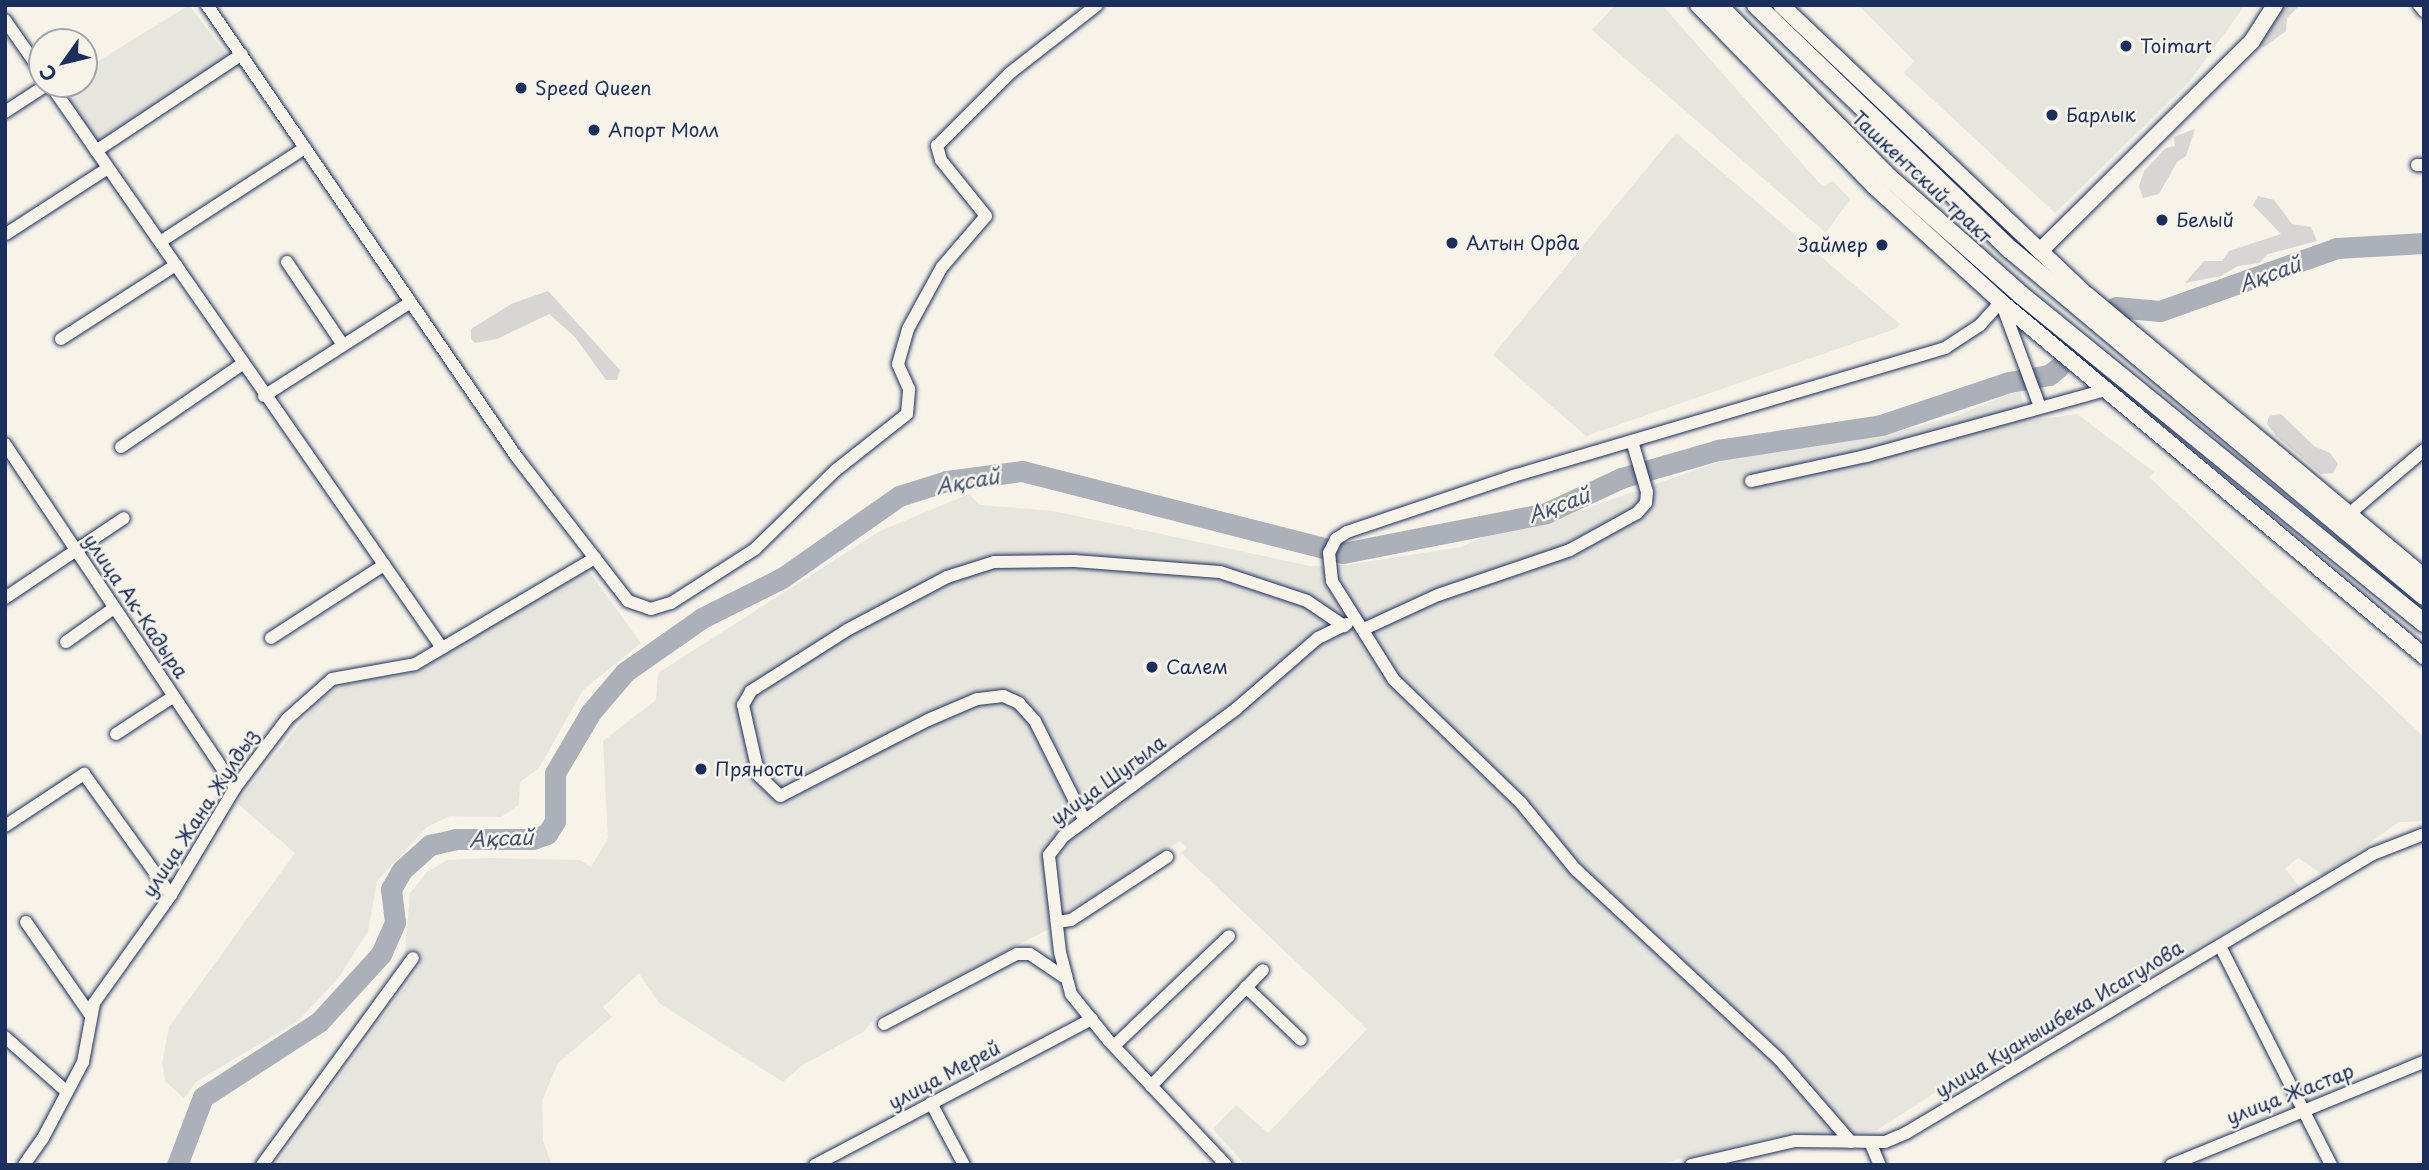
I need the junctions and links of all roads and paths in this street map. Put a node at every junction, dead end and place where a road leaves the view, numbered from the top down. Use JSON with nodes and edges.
{"nodes":[{"id":1,"x":207,"y":5,"type":"edge"},
{"id":2,"x":1097,"y":5,"type":"edge"},
{"id":3,"x":1698,"y":5,"type":"edge"},
{"id":4,"x":1718,"y":5,"type":"edge"},
{"id":5,"x":1756,"y":5,"type":"edge"},
{"id":6,"x":1781,"y":5,"type":"edge"},
{"id":7,"x":2275,"y":5,"type":"edge"},
{"id":8,"x":2418,"y":5,"type":"edge"},
{"id":9,"x":2424,"y":11,"type":"edge"},
{"id":10,"x":5,"y":20,"type":"edge"},
{"id":11,"x":28,"y":53,"type":"edge"},
{"id":12,"x":242,"y":54,"type":"junction"},
{"id":13,"x":28,"y":97,"type":"edge"},
{"id":14,"x":59,"y":98,"type":"edge"},
{"id":15,"x":5,"y":112,"type":"edge"},
{"id":16,"x":305,"y":148,"type":"junction"},
{"id":17,"x":96,"y":151,"type":"junction"},
{"id":18,"x":108,"y":168,"type":"junction"},
{"id":19,"x":6,"y":234,"type":"edge"},
{"id":20,"x":160,"y":242,"type":"junction"},
{"id":21,"x":2040,"y":251,"type":"junction"},
{"id":22,"x":287,"y":262,"type":"dead end"},
{"id":23,"x":176,"y":265,"type":"junction"},
{"id":24,"x":411,"y":302,"type":"junction"},
{"id":25,"x":2001,"y":302,"type":"junction"},
{"id":26,"x":61,"y":339,"type":"dead end"},
{"id":27,"x":343,"y":345,"type":"junction"},
{"id":28,"x":242,"y":364,"type":"junction"},
{"id":29,"x":2106,"y":390,"type":"junction"},
{"id":30,"x":264,"y":396,"type":"junction"},
{"id":31,"x":2040,"y":407,"type":"junction"},
{"id":32,"x":1632,"y":441,"type":"junction"},
{"id":33,"x":5,"y":444,"type":"edge"},
{"id":34,"x":121,"y":447,"type":"dead end"},
{"id":35,"x":2424,"y":450,"type":"edge"},
{"id":36,"x":1751,"y":481,"type":"dead end"},
{"id":37,"x":2348,"y":515,"type":"junction"},
{"id":38,"x":124,"y":518,"type":"dead end"},
{"id":39,"x":76,"y":550,"type":"junction"},
{"id":40,"x":595,"y":558,"type":"junction"},
{"id":41,"x":384,"y":565,"type":"junction"},
{"id":42,"x":2424,"y":577,"type":"edge"},
{"id":43,"x":2424,"y":596,"type":"edge"},
{"id":44,"x":5,"y":598,"type":"edge"},
{"id":45,"x":114,"y":608,"type":"junction"},
{"id":46,"x":2424,"y":623,"type":"edge"},
{"id":47,"x":1361,"y":624,"type":"junction"},
{"id":48,"x":1344,"y":626,"type":"junction"},
{"id":49,"x":271,"y":638,"type":"dead end"},
{"id":50,"x":66,"y":642,"type":"dead end"},
{"id":51,"x":442,"y":648,"type":"junction"},
{"id":52,"x":2424,"y":656,"type":"edge"},
{"id":53,"x":174,"y":696,"type":"junction"},
{"id":54,"x":116,"y":734,"type":"dead end"},
{"id":55,"x":235,"y":788,"type":"junction"},
{"id":56,"x":1085,"y":821,"type":"junction"},
{"id":57,"x":5,"y":826,"type":"edge"},
{"id":58,"x":2424,"y":834,"type":"edge"},
{"id":59,"x":1167,"y":857,"type":"dead end"},
{"id":60,"x":171,"y":895,"type":"junction"},
{"id":61,"x":26,"y":922,"type":"dead end"},
{"id":62,"x":1057,"y":922,"type":"junction"},
{"id":63,"x":1229,"y":936,"type":"dead end"},
{"id":64,"x":2220,"y":946,"type":"junction"},
{"id":65,"x":412,"y":958,"type":"dead end"},
{"id":66,"x":1263,"y":970,"type":"dead end"},
{"id":67,"x":1065,"y":977,"type":"junction"},
{"id":68,"x":1246,"y":987,"type":"junction"},
{"id":69,"x":89,"y":1013,"type":"junction"},
{"id":70,"x":1092,"y":1019,"type":"junction"},
{"id":71,"x":884,"y":1024,"type":"dead end"},
{"id":72,"x":5,"y":1037,"type":"edge"},
{"id":73,"x":1301,"y":1040,"type":"dead end"},
{"id":74,"x":1114,"y":1046,"type":"junction"},
{"id":75,"x":2424,"y":1062,"type":"edge"},
{"id":76,"x":1151,"y":1086,"type":"junction"},
{"id":77,"x":67,"y":1092,"type":"junction"},
{"id":78,"x":931,"y":1103,"type":"junction"},
{"id":79,"x":2304,"y":1110,"type":"junction"},
{"id":80,"x":1851,"y":1142,"type":"junction"},
{"id":81,"x":1870,"y":1142,"type":"junction"},
{"id":82,"x":24,"y":1165,"type":"edge"},
{"id":83,"x":262,"y":1165,"type":"edge"},
{"id":84,"x":816,"y":1165,"type":"edge"},
{"id":85,"x":964,"y":1165,"type":"edge"},
{"id":86,"x":1226,"y":1165,"type":"edge"},
{"id":87,"x":1691,"y":1165,"type":"edge"},
{"id":88,"x":1880,"y":1165,"type":"edge"},
{"id":89,"x":2171,"y":1165,"type":"edge"},
{"id":90,"x":2331,"y":1165,"type":"edge"}],
"edges":[{"from":1,"to":12,"type":"street"},
{"from":2,"to":40,"type":"street"},
{"from":3,"to":25,"type":"main road"},
{"from":4,"to":46,"type":"highway","name":"Ташкентский тракт"},
{"from":5,"to":43,"type":"highway"},
{"from":6,"to":21,"type":"main road"},
{"from":7,"to":21,"type":"main road"},
{"from":8,"to":9,"type":"street"},
{"from":10,"to":11,"type":"street"},
{"from":12,"to":16,"type":"street"},
{"from":12,"to":17,"type":"street"},
{"from":13,"to":15,"type":"street"},
{"from":14,"to":17,"type":"street"},
{"from":16,"to":20,"type":"street"},
{"from":16,"to":24,"type":"street"},
{"from":17,"to":18,"type":"street"},
{"from":18,"to":19,"type":"street"},
{"from":18,"to":20,"type":"street"},
{"from":20,"to":23,"type":"street"},
{"from":21,"to":37,"type":"main road"},
{"from":22,"to":27,"type":"street"},
{"from":23,"to":26,"type":"street"},
{"from":23,"to":28,"type":"street"},
{"from":24,"to":27,"type":"street"},
{"from":24,"to":40,"type":"street"},
{"from":25,"to":29,"type":"main road"},
{"from":25,"to":31,"type":"street"},
{"from":25,"to":32,"type":"street"},
{"from":27,"to":30,"type":"street"},
{"from":28,"to":30,"type":"street"},
{"from":28,"to":34,"type":"street"},
{"from":29,"to":31,"type":"street"},
{"from":29,"to":52,"type":"main road"},
{"from":30,"to":41,"type":"street"},
{"from":31,"to":36,"type":"street"},
{"from":32,"to":47,"type":"street","name":"улица Шугыла"},
{"from":32,"to":47,"type":"street"},
{"from":33,"to":39,"type":"street","name":"улица Ак-Кадыра"},
{"from":35,"to":37,"type":"street"},
{"from":37,"to":42,"type":"main road"},
{"from":38,"to":39,"type":"street"},
{"from":39,"to":44,"type":"street"},
{"from":39,"to":45,"type":"street","name":"улица Ак-Кадыра"},
{"from":40,"to":51,"type":"street","name":"улица Жана Жулдыз"},
{"from":41,"to":49,"type":"street"},
{"from":41,"to":51,"type":"street"},
{"from":45,"to":50,"type":"street"},
{"from":45,"to":53,"type":"street","name":"улица Ак-Кадыра"},
{"from":47,"to":48,"type":"street","name":"улица Шугыла"},
{"from":47,"to":80,"type":"street"},
{"from":48,"to":56,"type":"street","name":"улица Шугыла"},
{"from":48,"to":56,"type":"street"},
{"from":51,"to":55,"type":"street","name":"улица Жана Жулдыз"},
{"from":53,"to":54,"type":"street"},
{"from":53,"to":55,"type":"street","name":"улица Ак-Кадыра"},
{"from":55,"to":60,"type":"street","name":"улица Жана Жулдыз"},
{"from":56,"to":62,"type":"street","name":"улица Шугыла"},
{"from":57,"to":60,"type":"street"},
{"from":58,"to":64,"type":"street","name":"улица Куанышбека Исагулова"},
{"from":59,"to":62,"type":"street"},
{"from":60,"to":69,"type":"street","name":"улица Жана Жулдыз"},
{"from":61,"to":69,"type":"street"},
{"from":62,"to":67,"type":"street","name":"улица Шугыла"},
{"from":63,"to":74,"type":"street"},
{"from":64,"to":79,"type":"street"},
{"from":64,"to":81,"type":"street","name":"улица Куанышбека Исагулова"},
{"from":65,"to":83,"type":"street"},
{"from":66,"to":68,"type":"street"},
{"from":67,"to":70,"type":"street","name":"улица Шугыла"},
{"from":67,"to":71,"type":"street"},
{"from":68,"to":73,"type":"street"},
{"from":68,"to":76,"type":"street"},
{"from":69,"to":77,"type":"street","name":"улица Жана Жулдыз"},
{"from":70,"to":74,"type":"street","name":"улица Шугыла"},
{"from":70,"to":78,"type":"street","name":"улица Мерей"},
{"from":72,"to":77,"type":"street"},
{"from":74,"to":76,"type":"street","name":"улица Шугыла"},
{"from":75,"to":79,"type":"street","name":"улица Жастар"},
{"from":76,"to":86,"type":"street","name":"улица Шугыла"},
{"from":77,"to":82,"type":"street","name":"улица Жана Жулдыз"},
{"from":78,"to":84,"type":"street","name":"улица Мерей"},
{"from":78,"to":85,"type":"street"},
{"from":79,"to":89,"type":"street","name":"улица Жастар"},
{"from":79,"to":90,"type":"street"},
{"from":80,"to":81,"type":"street","name":"улица Куанышбека Исагулова"},
{"from":80,"to":87,"type":"street","name":"улица Куанышбека Исагулова"},
{"from":81,"to":88,"type":"street"}]}
